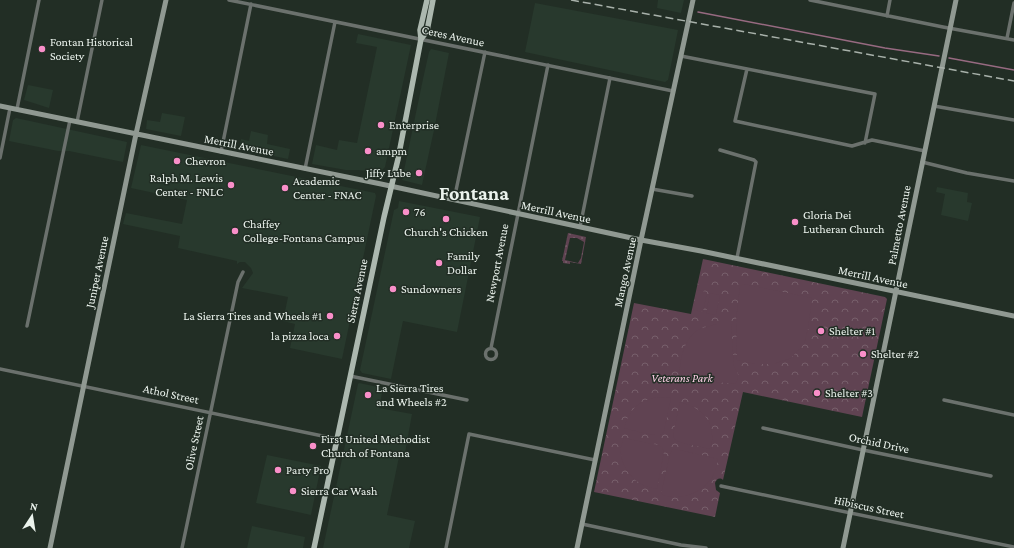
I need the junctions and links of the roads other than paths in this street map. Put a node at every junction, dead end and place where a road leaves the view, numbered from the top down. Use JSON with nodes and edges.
{"nodes":[{"id":1,"x":39,"y":0,"type":"edge"},
{"id":2,"x":102,"y":0,"type":"edge"},
{"id":3,"x":166,"y":0,"type":"edge"},
{"id":4,"x":229,"y":0,"type":"edge"},
{"id":5,"x":427,"y":0,"type":"edge"},
{"id":6,"x":433,"y":0,"type":"edge"},
{"id":7,"x":693,"y":0,"type":"edge"},
{"id":8,"x":810,"y":0,"type":"edge"},
{"id":9,"x":890,"y":0,"type":"edge"},
{"id":10,"x":956,"y":0,"type":"edge"},
{"id":11,"x":824,"y":1,"type":"edge"},
{"id":12,"x":1014,"y":3,"type":"edge"},
{"id":13,"x":251,"y":4,"type":"junction"},
{"id":14,"x":887,"y":16,"type":"junction"},
{"id":15,"x":335,"y":22,"type":"junction"},
{"id":16,"x":950,"y":28,"type":"junction"},
{"id":17,"x":1007,"y":38,"type":"junction"},
{"id":18,"x":421,"y":39,"type":"junction"},
{"id":19,"x":1014,"y":40,"type":"edge"},
{"id":20,"x":485,"y":52,"type":"junction"},
{"id":21,"x":681,"y":56,"type":"junction"},
{"id":22,"x":548,"y":65,"type":"junction"},
{"id":23,"x":747,"y":69,"type":"junction"},
{"id":24,"x":610,"y":78,"type":"junction"},
{"id":25,"x":673,"y":91,"type":"junction"},
{"id":26,"x":0,"y":106,"type":"edge"},
{"id":27,"x":934,"y":106,"type":"junction"},
{"id":28,"x":10,"y":108,"type":"junction"},
{"id":29,"x":17,"y":109,"type":"junction"},
{"id":30,"x":70,"y":120,"type":"junction"},
{"id":31,"x":1014,"y":120,"type":"edge"},
{"id":32,"x":77,"y":122,"type":"junction"},
{"id":33,"x":136,"y":134,"type":"junction"},
{"id":34,"x":865,"y":143,"type":"junction"},
{"id":35,"x":720,"y":150,"type":"dead end"},
{"id":36,"x":925,"y":151,"type":"junction"},
{"id":37,"x":221,"y":152,"type":"junction"},
{"id":38,"x":0,"y":158,"type":"edge"},
{"id":39,"x":922,"y":162,"type":"junction"},
{"id":40,"x":305,"y":169,"type":"junction"},
{"id":41,"x":1014,"y":182,"type":"edge"},
{"id":42,"x":391,"y":186,"type":"junction"},
{"id":43,"x":652,"y":189,"type":"junction"},
{"id":44,"x":692,"y":196,"type":"dead end"},
{"id":45,"x":454,"y":200,"type":"junction"},
{"id":46,"x":517,"y":214,"type":"junction"},
{"id":47,"x":580,"y":227,"type":"junction"},
{"id":48,"x":641,"y":240,"type":"junction"},
{"id":49,"x":736,"y":258,"type":"junction"},
{"id":50,"x":243,"y":272,"type":"dead end"},
{"id":51,"x":896,"y":292,"type":"junction"},
{"id":52,"x":1014,"y":316,"type":"edge"},
{"id":53,"x":27,"y":326,"type":"dead end"},
{"id":54,"x":491,"y":348,"type":"dead end"},
{"id":55,"x":0,"y":369,"type":"edge"},
{"id":56,"x":350,"y":376,"type":"junction"},
{"id":57,"x":84,"y":386,"type":"junction"},
{"id":58,"x":467,"y":400,"type":"dead end"},
{"id":59,"x":944,"y":400,"type":"dead end"},
{"id":60,"x":210,"y":413,"type":"junction"},
{"id":61,"x":1014,"y":415,"type":"edge"},
{"id":62,"x":762,"y":428,"type":"dead end"},
{"id":63,"x":337,"y":439,"type":"junction"},
{"id":64,"x":863,"y":450,"type":"junction"},
{"id":65,"x":595,"y":460,"type":"junction"},
{"id":66,"x":991,"y":476,"type":"dead end"},
{"id":67,"x":721,"y":486,"type":"dead end"},
{"id":68,"x":850,"y":513,"type":"junction"},
{"id":69,"x":582,"y":524,"type":"junction"},
{"id":70,"x":1014,"y":547,"type":"edge"},
{"id":71,"x":50,"y":548,"type":"edge"},
{"id":72,"x":182,"y":548,"type":"edge"},
{"id":73,"x":314,"y":548,"type":"edge"},
{"id":74,"x":446,"y":548,"type":"edge"},
{"id":75,"x":577,"y":548,"type":"edge"},
{"id":76,"x":706,"y":548,"type":"edge"},
{"id":77,"x":843,"y":548,"type":"edge"}],
"edges":[{"from":1,"to":29,"type":"street"},
{"from":2,"to":32,"type":"street"},
{"from":3,"to":33,"type":"street","name":"Juniper Avenue"},
{"from":4,"to":13,"type":"street","name":"Ceres Avenue"},
{"from":5,"to":18,"type":"main road","name":"Sierra Avenue"},
{"from":6,"to":18,"type":"main road","name":"Sierra Avenue"},
{"from":7,"to":21,"type":"street","name":"Mango Avenue"},
{"from":8,"to":11,"type":"street"},
{"from":9,"to":14,"type":"street"},
{"from":10,"to":16,"type":"street","name":"Palmetto Avenue"},
{"from":11,"to":14,"type":"street"},
{"from":12,"to":17,"type":"street"},
{"from":13,"to":15,"type":"street","name":"Ceres Avenue"},
{"from":13,"to":37,"type":"street"},
{"from":14,"to":16,"type":"street"},
{"from":15,"to":18,"type":"street","name":"Ceres Avenue"},
{"from":15,"to":40,"type":"street"},
{"from":16,"to":17,"type":"street"},
{"from":16,"to":27,"type":"street","name":"Palmetto Avenue"},
{"from":17,"to":19,"type":"street"},
{"from":18,"to":20,"type":"street","name":"Ceres Avenue"},
{"from":18,"to":42,"type":"main road","name":"Sierra Avenue"},
{"from":20,"to":22,"type":"street","name":"Ceres Avenue"},
{"from":20,"to":45,"type":"street"},
{"from":21,"to":23,"type":"street"},
{"from":21,"to":25,"type":"street","name":"Mango Avenue"},
{"from":22,"to":24,"type":"street","name":"Ceres Avenue"},
{"from":22,"to":46,"type":"street","name":"Newport Avenue"},
{"from":23,"to":34,"type":"street"},
{"from":23,"to":34,"type":"street"},
{"from":24,"to":25,"type":"street","name":"Ceres Avenue"},
{"from":24,"to":47,"type":"street"},
{"from":25,"to":43,"type":"street","name":"Mango Avenue"},
{"from":26,"to":28,"type":"street","name":"Merrill Avenue"},
{"from":27,"to":31,"type":"street"},
{"from":27,"to":36,"type":"street","name":"Palmetto Avenue"},
{"from":28,"to":29,"type":"street","name":"Merrill Avenue"},
{"from":28,"to":38,"type":"street"},
{"from":29,"to":30,"type":"street","name":"Merrill Avenue"},
{"from":30,"to":32,"type":"street","name":"Merrill Avenue"},
{"from":30,"to":53,"type":"street"},
{"from":32,"to":33,"type":"street","name":"Merrill Avenue"},
{"from":33,"to":37,"type":"street","name":"Merrill Avenue"},
{"from":33,"to":57,"type":"street","name":"Juniper Avenue"},
{"from":34,"to":36,"type":"street"},
{"from":35,"to":49,"type":"street"},
{"from":36,"to":39,"type":"street","name":"Palmetto Avenue"},
{"from":37,"to":40,"type":"street","name":"Merrill Avenue"},
{"from":39,"to":41,"type":"street"},
{"from":39,"to":51,"type":"street","name":"Palmetto Avenue"},
{"from":40,"to":42,"type":"street","name":"Merrill Avenue"},
{"from":42,"to":45,"type":"street","name":"Merrill Avenue"},
{"from":42,"to":56,"type":"main road","name":"Sierra Avenue"},
{"from":43,"to":44,"type":"street"},
{"from":43,"to":48,"type":"street","name":"Mango Avenue"},
{"from":45,"to":46,"type":"street","name":"Merrill Avenue"},
{"from":46,"to":47,"type":"street","name":"Merrill Avenue"},
{"from":46,"to":54,"type":"street","name":"Newport Avenue"},
{"from":47,"to":48,"type":"street","name":"Merrill Avenue"},
{"from":48,"to":49,"type":"street","name":"Merrill Avenue"},
{"from":48,"to":65,"type":"street","name":"Mango Avenue"},
{"from":49,"to":51,"type":"street","name":"Merrill Avenue"},
{"from":50,"to":60,"type":"street","name":"Olive Street"},
{"from":51,"to":52,"type":"street","name":"Merrill Avenue"},
{"from":51,"to":64,"type":"street","name":"Palmetto Avenue"},
{"from":55,"to":57,"type":"street","name":"Athol Street"},
{"from":56,"to":58,"type":"street"},
{"from":56,"to":63,"type":"main road","name":"Sierra Avenue"},
{"from":57,"to":60,"type":"street","name":"Athol Street"},
{"from":57,"to":71,"type":"street","name":"Juniper Avenue"},
{"from":59,"to":61,"type":"street"},
{"from":60,"to":63,"type":"street","name":"Athol Street"},
{"from":60,"to":72,"type":"street","name":"Olive Street"},
{"from":62,"to":64,"type":"street","name":"Orchid Drive"},
{"from":63,"to":73,"type":"main road","name":"Sierra Avenue"},
{"from":64,"to":66,"type":"street","name":"Orchid Drive"},
{"from":64,"to":68,"type":"street","name":"Palmetto Avenue"},
{"from":65,"to":69,"type":"street","name":"Mango Avenue"},
{"from":65,"to":74,"type":"street"},
{"from":67,"to":68,"type":"street","name":"Hibiscus Street"},
{"from":68,"to":70,"type":"street","name":"Hibiscus Street"},
{"from":68,"to":77,"type":"street","name":"Palmetto Avenue"},
{"from":69,"to":75,"type":"street","name":"Mango Avenue"},
{"from":69,"to":76,"type":"street"}]}
